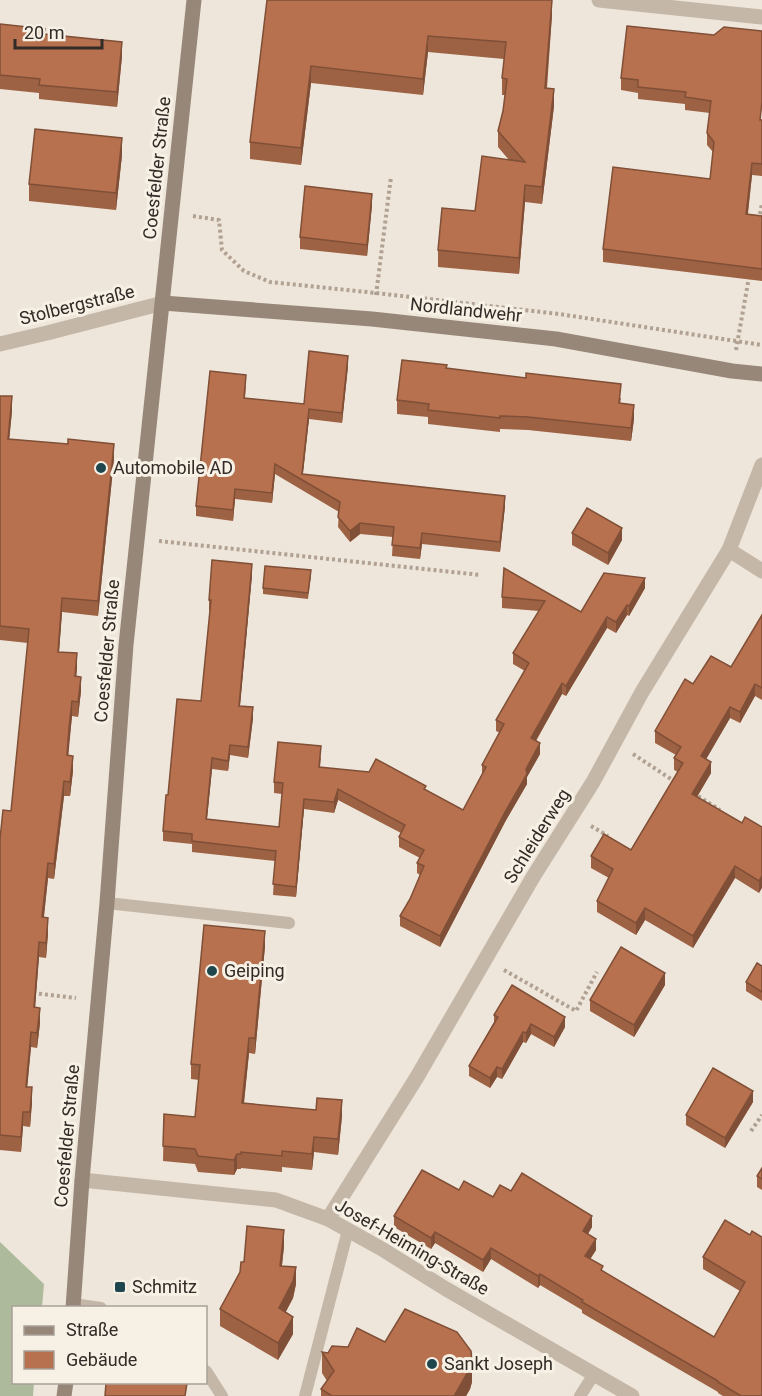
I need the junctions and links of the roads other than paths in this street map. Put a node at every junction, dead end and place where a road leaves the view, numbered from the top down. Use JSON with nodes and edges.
{"nodes":[{"id":1,"x":194,"y":0,"type":"edge"},
{"id":2,"x":599,"y":0,"type":"edge"},
{"id":3,"x":762,"y":17,"type":"edge"},
{"id":4,"x":163,"y":303,"type":"junction"},
{"id":5,"x":0,"y":344,"type":"edge"},
{"id":6,"x":762,"y":374,"type":"edge"},
{"id":7,"x":762,"y":465,"type":"edge"},
{"id":8,"x":729,"y":550,"type":"junction"},
{"id":9,"x":762,"y":571,"type":"edge"},
{"id":10,"x":107,"y":903,"type":"junction"},
{"id":11,"x":289,"y":924,"type":"dead end"},
{"id":12,"x":82,"y":1180,"type":"junction"},
{"id":13,"x":328,"y":1219,"type":"junction"},
{"id":14,"x":348,"y":1230,"type":"junction"},
{"id":15,"x":73,"y":1306,"type":"edge"},
{"id":16,"x":207,"y":1373,"type":"edge"},
{"id":17,"x":594,"y":1374,"type":"junction"},
{"id":18,"x":222,"y":1396,"type":"edge"},
{"id":19,"x":305,"y":1396,"type":"edge"},
{"id":20,"x":580,"y":1396,"type":"edge"},
{"id":21,"x":632,"y":1396,"type":"edge"}],
"edges":[{"from":1,"to":4,"type":"street","name":"Coesfelder Straße"},
{"from":2,"to":3,"type":"street"},
{"from":4,"to":5,"type":"street","name":"Stolbergstraße"},
{"from":4,"to":6,"type":"street","name":"Nordlandwehr"},
{"from":4,"to":10,"type":"street","name":"Coesfelder Straße"},
{"from":7,"to":8,"type":"street","name":"Schleiderweg"},
{"from":8,"to":9,"type":"street"},
{"from":8,"to":13,"type":"street","name":"Schleiderweg"},
{"from":10,"to":11,"type":"lane"},
{"from":10,"to":12,"type":"street","name":"Coesfelder Straße"},
{"from":12,"to":13,"type":"street","name":"Josef-Heiming-Straße"},
{"from":12,"to":15,"type":"street","name":"Coesfelder Straße"},
{"from":13,"to":14,"type":"street","name":"Josef-Heiming-Straße"},
{"from":14,"to":17,"type":"street","name":"Josef-Heiming-Straße"},
{"from":14,"to":19,"type":"lane"},
{"from":16,"to":18,"type":"lane"},
{"from":17,"to":20,"type":"lane"},
{"from":17,"to":21,"type":"street","name":"Josef-Heiming-Straße"}]}
